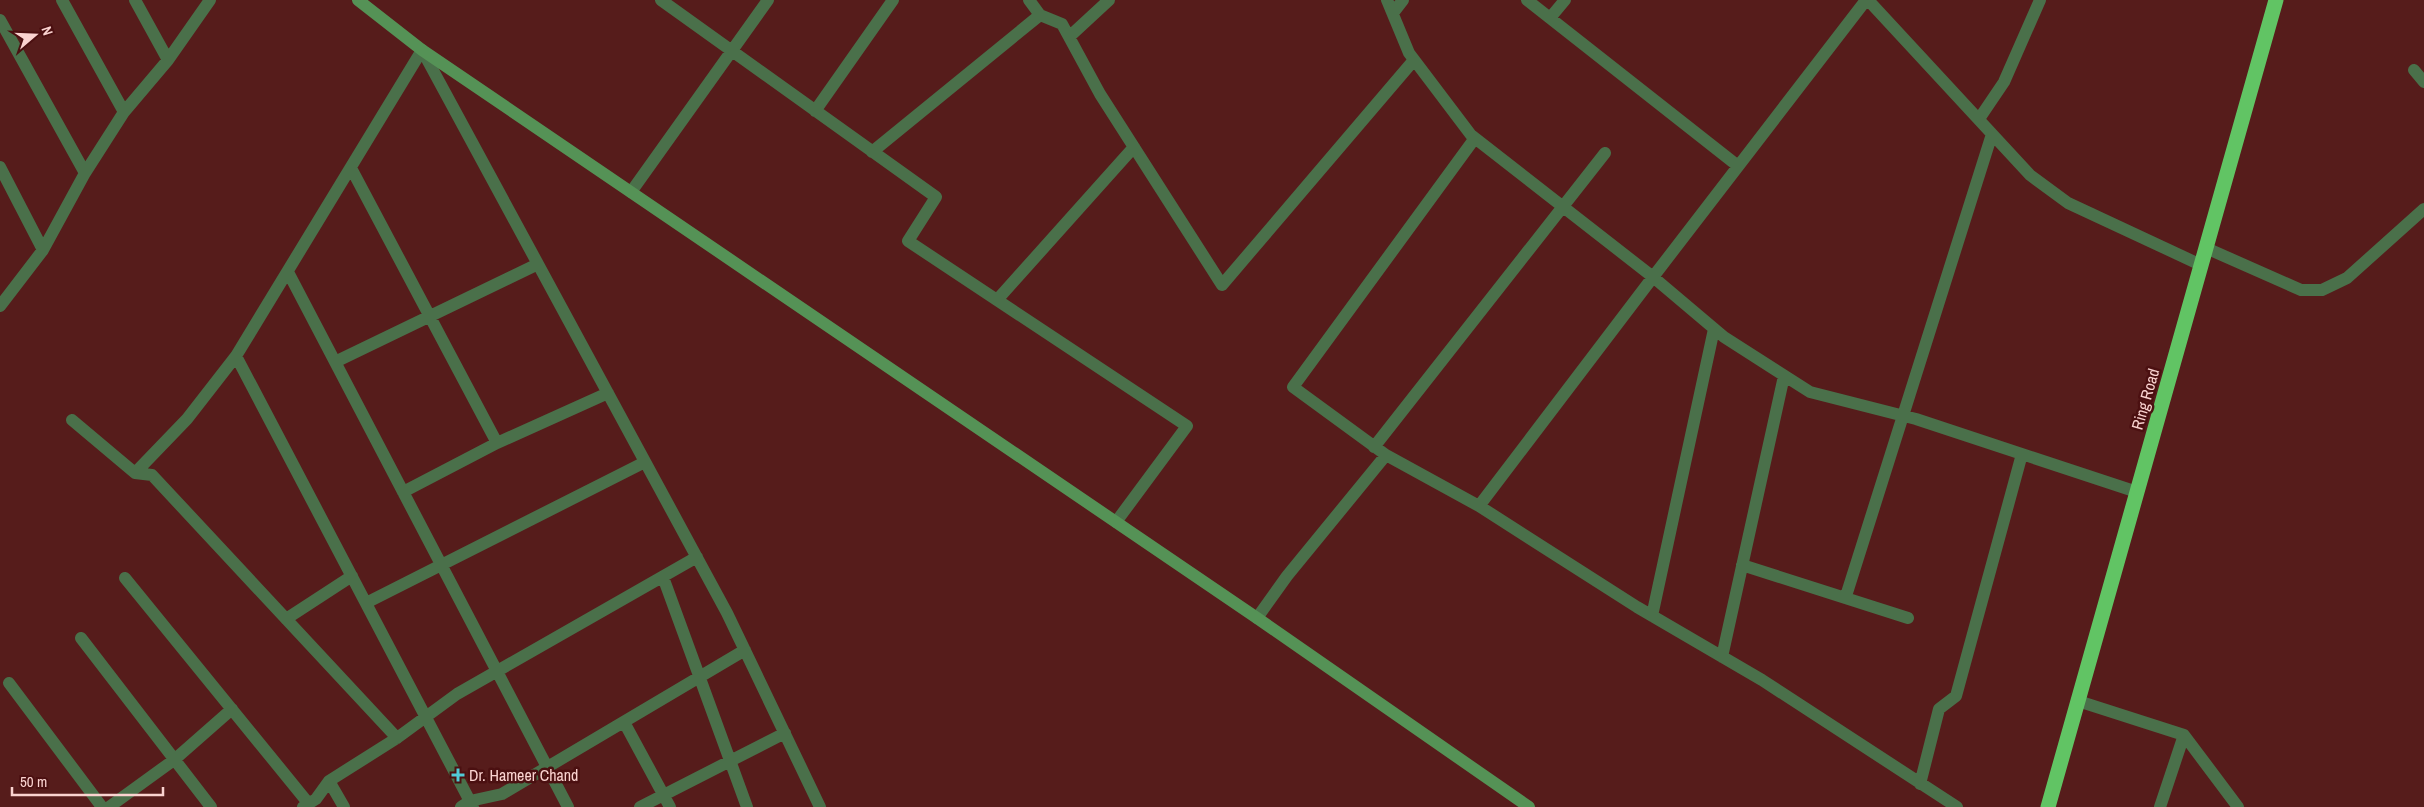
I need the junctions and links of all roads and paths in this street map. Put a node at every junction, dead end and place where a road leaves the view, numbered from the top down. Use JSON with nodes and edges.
{"nodes":[{"id":1,"x":62,"y":0,"type":"edge"},
{"id":2,"x":135,"y":0,"type":"edge"},
{"id":3,"x":210,"y":0,"type":"edge"},
{"id":4,"x":358,"y":0,"type":"edge"},
{"id":5,"x":768,"y":0,"type":"edge"},
{"id":6,"x":894,"y":0,"type":"edge"},
{"id":7,"x":1029,"y":0,"type":"edge"},
{"id":8,"x":1108,"y":0,"type":"edge"},
{"id":9,"x":1387,"y":0,"type":"edge"},
{"id":10,"x":1403,"y":0,"type":"edge"},
{"id":11,"x":1527,"y":0,"type":"edge"},
{"id":12,"x":1565,"y":0,"type":"edge"},
{"id":13,"x":1868,"y":0,"type":"edge"},
{"id":14,"x":2040,"y":0,"type":"edge"},
{"id":15,"x":2276,"y":0,"type":"edge"},
{"id":16,"x":666,"y":2,"type":"edge"},
{"id":17,"x":1393,"y":14,"type":"junction"},
{"id":18,"x":1040,"y":15,"type":"junction"},
{"id":19,"x":1550,"y":18,"type":"junction"},
{"id":20,"x":0,"y":20,"type":"edge"},
{"id":21,"x":1069,"y":37,"type":"junction"},
{"id":22,"x":422,"y":50,"type":"junction"},
{"id":23,"x":732,"y":51,"type":"junction"},
{"id":24,"x":168,"y":60,"type":"junction"},
{"id":25,"x":1414,"y":60,"type":"junction"},
{"id":26,"x":2414,"y":70,"type":"dead end"},
{"id":27,"x":2424,"y":82,"type":"edge"},
{"id":28,"x":816,"y":111,"type":"junction"},
{"id":29,"x":124,"y":112,"type":"junction"},
{"id":30,"x":1979,"y":119,"type":"junction"},
{"id":31,"x":1992,"y":134,"type":"junction"},
{"id":32,"x":1475,"y":138,"type":"junction"},
{"id":33,"x":1134,"y":147,"type":"junction"},
{"id":34,"x":872,"y":152,"type":"junction"},
{"id":35,"x":1606,"y":153,"type":"dead end"},
{"id":36,"x":1738,"y":166,"type":"junction"},
{"id":37,"x":0,"y":167,"type":"edge"},
{"id":38,"x":351,"y":168,"type":"junction"},
{"id":39,"x":85,"y":173,"type":"junction"},
{"id":40,"x":631,"y":192,"type":"junction"},
{"id":41,"x":1564,"y":207,"type":"junction"},
{"id":42,"x":2424,"y":209,"type":"edge"},
{"id":43,"x":2206,"y":248,"type":"junction"},
{"id":44,"x":43,"y":250,"type":"junction"},
{"id":45,"x":538,"y":264,"type":"junction"},
{"id":46,"x":2201,"y":265,"type":"junction"},
{"id":47,"x":288,"y":272,"type":"junction"},
{"id":48,"x":1653,"y":277,"type":"junction"},
{"id":49,"x":1,"y":300,"type":"edge"},
{"id":50,"x":997,"y":300,"type":"junction"},
{"id":51,"x":430,"y":317,"type":"junction"},
{"id":52,"x":1714,"y":329,"type":"junction"},
{"id":53,"x":236,"y":356,"type":"junction"},
{"id":54,"x":335,"y":362,"type":"junction"},
{"id":55,"x":1784,"y":376,"type":"junction"},
{"id":56,"x":608,"y":393,"type":"junction"},
{"id":57,"x":1903,"y":416,"type":"junction"},
{"id":58,"x":72,"y":420,"type":"dead end"},
{"id":59,"x":497,"y":444,"type":"junction"},
{"id":60,"x":1374,"y":447,"type":"junction"},
{"id":61,"x":2022,"y":454,"type":"junction"},
{"id":62,"x":1386,"y":455,"type":"junction"},
{"id":63,"x":645,"y":462,"type":"junction"},
{"id":64,"x":135,"y":473,"type":"junction"},
{"id":65,"x":404,"y":492,"type":"junction"},
{"id":66,"x":2137,"y":492,"type":"junction"},
{"id":67,"x":1479,"y":506,"type":"junction"},
{"id":68,"x":1116,"y":522,"type":"junction"},
{"id":69,"x":697,"y":557,"type":"junction"},
{"id":70,"x":1742,"y":564,"type":"junction"},
{"id":71,"x":442,"y":565,"type":"junction"},
{"id":72,"x":352,"y":576,"type":"junction"},
{"id":73,"x":663,"y":577,"type":"junction"},
{"id":74,"x":125,"y":578,"type":"dead end"},
{"id":75,"x":1846,"y":596,"type":"junction"},
{"id":76,"x":366,"y":603,"type":"junction"},
{"id":77,"x":1652,"y":616,"type":"junction"},
{"id":78,"x":1257,"y":618,"type":"junction"},
{"id":79,"x":1908,"y":618,"type":"dead end"},
{"id":80,"x":286,"y":619,"type":"junction"},
{"id":81,"x":81,"y":638,"type":"dead end"},
{"id":82,"x":745,"y":650,"type":"junction"},
{"id":83,"x":1722,"y":657,"type":"junction"},
{"id":84,"x":498,"y":670,"type":"junction"},
{"id":85,"x":699,"y":678,"type":"junction"},
{"id":86,"x":9,"y":683,"type":"dead end"},
{"id":87,"x":2078,"y":701,"type":"junction"},
{"id":88,"x":232,"y":710,"type":"junction"},
{"id":89,"x":426,"y":718,"type":"junction"},
{"id":90,"x":624,"y":722,"type":"junction"},
{"id":91,"x":784,"y":733,"type":"junction"},
{"id":92,"x":2184,"y":736,"type":"junction"},
{"id":93,"x":397,"y":738,"type":"junction"},
{"id":94,"x":174,"y":760,"type":"junction"},
{"id":95,"x":729,"y":761,"type":"junction"},
{"id":96,"x":548,"y":766,"type":"junction"},
{"id":97,"x":329,"y":781,"type":"junction"},
{"id":98,"x":1920,"y":784,"type":"junction"},
{"id":99,"x":664,"y":794,"type":"junction"},
{"id":100,"x":2233,"y":804,"type":"edge"},
{"id":101,"x":306,"y":805,"type":"edge"},
{"id":102,"x":468,"y":805,"type":"edge"},
{"id":103,"x":102,"y":807,"type":"edge"},
{"id":104,"x":109,"y":807,"type":"edge"},
{"id":105,"x":210,"y":807,"type":"edge"},
{"id":106,"x":344,"y":807,"type":"edge"},
{"id":107,"x":568,"y":807,"type":"edge"},
{"id":108,"x":640,"y":807,"type":"edge"},
{"id":109,"x":670,"y":807,"type":"edge"},
{"id":110,"x":747,"y":807,"type":"edge"},
{"id":111,"x":820,"y":807,"type":"edge"},
{"id":112,"x":1528,"y":807,"type":"edge"},
{"id":113,"x":1957,"y":807,"type":"edge"},
{"id":114,"x":2048,"y":807,"type":"edge"},
{"id":115,"x":2160,"y":807,"type":"edge"}],
"edges":[{"from":1,"to":29,"type":"street"},
{"from":2,"to":24,"type":"street"},
{"from":3,"to":24,"type":"street"},
{"from":4,"to":22,"type":"street"},
{"from":5,"to":23,"type":"street"},
{"from":6,"to":28,"type":"street"},
{"from":7,"to":18,"type":"street"},
{"from":8,"to":21,"type":"street"},
{"from":9,"to":17,"type":"street"},
{"from":10,"to":17,"type":"street"},
{"from":11,"to":19,"type":"street"},
{"from":12,"to":19,"type":"street"},
{"from":13,"to":30,"type":"street"},
{"from":13,"to":36,"type":"street"},
{"from":14,"to":30,"type":"street"},
{"from":15,"to":43,"type":"highway","name":"Ring Road"},
{"from":16,"to":23,"type":"street"},
{"from":17,"to":25,"type":"street"},
{"from":18,"to":21,"type":"street"},
{"from":18,"to":34,"type":"street"},
{"from":19,"to":36,"type":"street"},
{"from":20,"to":39,"type":"street"},
{"from":21,"to":33,"type":"street"},
{"from":22,"to":38,"type":"street"},
{"from":22,"to":40,"type":"street"},
{"from":22,"to":45,"type":"street"},
{"from":23,"to":28,"type":"street"},
{"from":23,"to":40,"type":"street"},
{"from":24,"to":29,"type":"street"},
{"from":25,"to":32,"type":"street"},
{"from":25,"to":33,"type":"street"},
{"from":26,"to":27,"type":"street"},
{"from":28,"to":34,"type":"street"},
{"from":29,"to":39,"type":"street"},
{"from":30,"to":31,"type":"street"},
{"from":31,"to":46,"type":"street"},
{"from":31,"to":57,"type":"street"},
{"from":32,"to":41,"type":"street"},
{"from":32,"to":60,"type":"street"},
{"from":33,"to":50,"type":"street"},
{"from":34,"to":50,"type":"street"},
{"from":35,"to":41,"type":"street"},
{"from":36,"to":48,"type":"street"},
{"from":37,"to":44,"type":"street"},
{"from":38,"to":47,"type":"street"},
{"from":38,"to":51,"type":"street"},
{"from":39,"to":44,"type":"street"},
{"from":40,"to":68,"type":"street"},
{"from":41,"to":48,"type":"street"},
{"from":41,"to":60,"type":"street"},
{"from":42,"to":43,"type":"street"},
{"from":43,"to":46,"type":"highway","name":"Ring Road"},
{"from":44,"to":49,"type":"street"},
{"from":45,"to":51,"type":"street"},
{"from":45,"to":56,"type":"street"},
{"from":46,"to":66,"type":"highway","name":"Ring Road"},
{"from":47,"to":53,"type":"street"},
{"from":47,"to":54,"type":"street"},
{"from":48,"to":52,"type":"street"},
{"from":48,"to":67,"type":"street"},
{"from":50,"to":68,"type":"street"},
{"from":51,"to":54,"type":"street"},
{"from":51,"to":59,"type":"street"},
{"from":52,"to":55,"type":"street"},
{"from":52,"to":77,"type":"street"},
{"from":53,"to":64,"type":"street"},
{"from":53,"to":72,"type":"street"},
{"from":54,"to":65,"type":"street"},
{"from":55,"to":57,"type":"street"},
{"from":55,"to":70,"type":"street"},
{"from":56,"to":59,"type":"street"},
{"from":56,"to":63,"type":"street"},
{"from":57,"to":61,"type":"street"},
{"from":57,"to":75,"type":"street"},
{"from":58,"to":64,"type":"street"},
{"from":59,"to":65,"type":"street"},
{"from":60,"to":62,"type":"street"},
{"from":61,"to":66,"type":"street"},
{"from":61,"to":98,"type":"street"},
{"from":62,"to":67,"type":"street"},
{"from":62,"to":78,"type":"street"},
{"from":63,"to":69,"type":"street"},
{"from":63,"to":71,"type":"street"},
{"from":64,"to":80,"type":"street"},
{"from":65,"to":71,"type":"street"},
{"from":66,"to":87,"type":"highway","name":"Ring Road"},
{"from":67,"to":77,"type":"street"},
{"from":68,"to":78,"type":"street"},
{"from":69,"to":73,"type":"street"},
{"from":69,"to":82,"type":"street"},
{"from":70,"to":75,"type":"street"},
{"from":70,"to":83,"type":"street"},
{"from":71,"to":76,"type":"street"},
{"from":71,"to":84,"type":"street"},
{"from":72,"to":76,"type":"street"},
{"from":72,"to":80,"type":"street"},
{"from":73,"to":84,"type":"street"},
{"from":73,"to":85,"type":"street"},
{"from":74,"to":88,"type":"street"},
{"from":75,"to":79,"type":"street"},
{"from":76,"to":89,"type":"street"},
{"from":77,"to":83,"type":"street"},
{"from":78,"to":112,"type":"street"},
{"from":80,"to":93,"type":"street"},
{"from":81,"to":94,"type":"street"},
{"from":82,"to":85,"type":"street"},
{"from":82,"to":91,"type":"street"},
{"from":83,"to":98,"type":"street"},
{"from":84,"to":89,"type":"street"},
{"from":84,"to":96,"type":"street"},
{"from":85,"to":90,"type":"street"},
{"from":85,"to":95,"type":"street"},
{"from":86,"to":103,"type":"street"},
{"from":87,"to":92,"type":"street"},
{"from":87,"to":114,"type":"highway","name":"Ring Road"},
{"from":88,"to":94,"type":"street"},
{"from":88,"to":101,"type":"street"},
{"from":89,"to":93,"type":"street"},
{"from":89,"to":102,"type":"street"},
{"from":90,"to":96,"type":"street"},
{"from":90,"to":99,"type":"street"},
{"from":91,"to":95,"type":"street"},
{"from":91,"to":111,"type":"street"},
{"from":92,"to":100,"type":"street"},
{"from":92,"to":115,"type":"street"},
{"from":93,"to":97,"type":"street"},
{"from":94,"to":104,"type":"street"},
{"from":94,"to":105,"type":"street"},
{"from":95,"to":99,"type":"street"},
{"from":95,"to":110,"type":"street"},
{"from":96,"to":102,"type":"street"},
{"from":96,"to":107,"type":"street"},
{"from":97,"to":101,"type":"street"},
{"from":97,"to":106,"type":"street"},
{"from":98,"to":113,"type":"street"},
{"from":99,"to":108,"type":"street"},
{"from":99,"to":109,"type":"street"}]}
